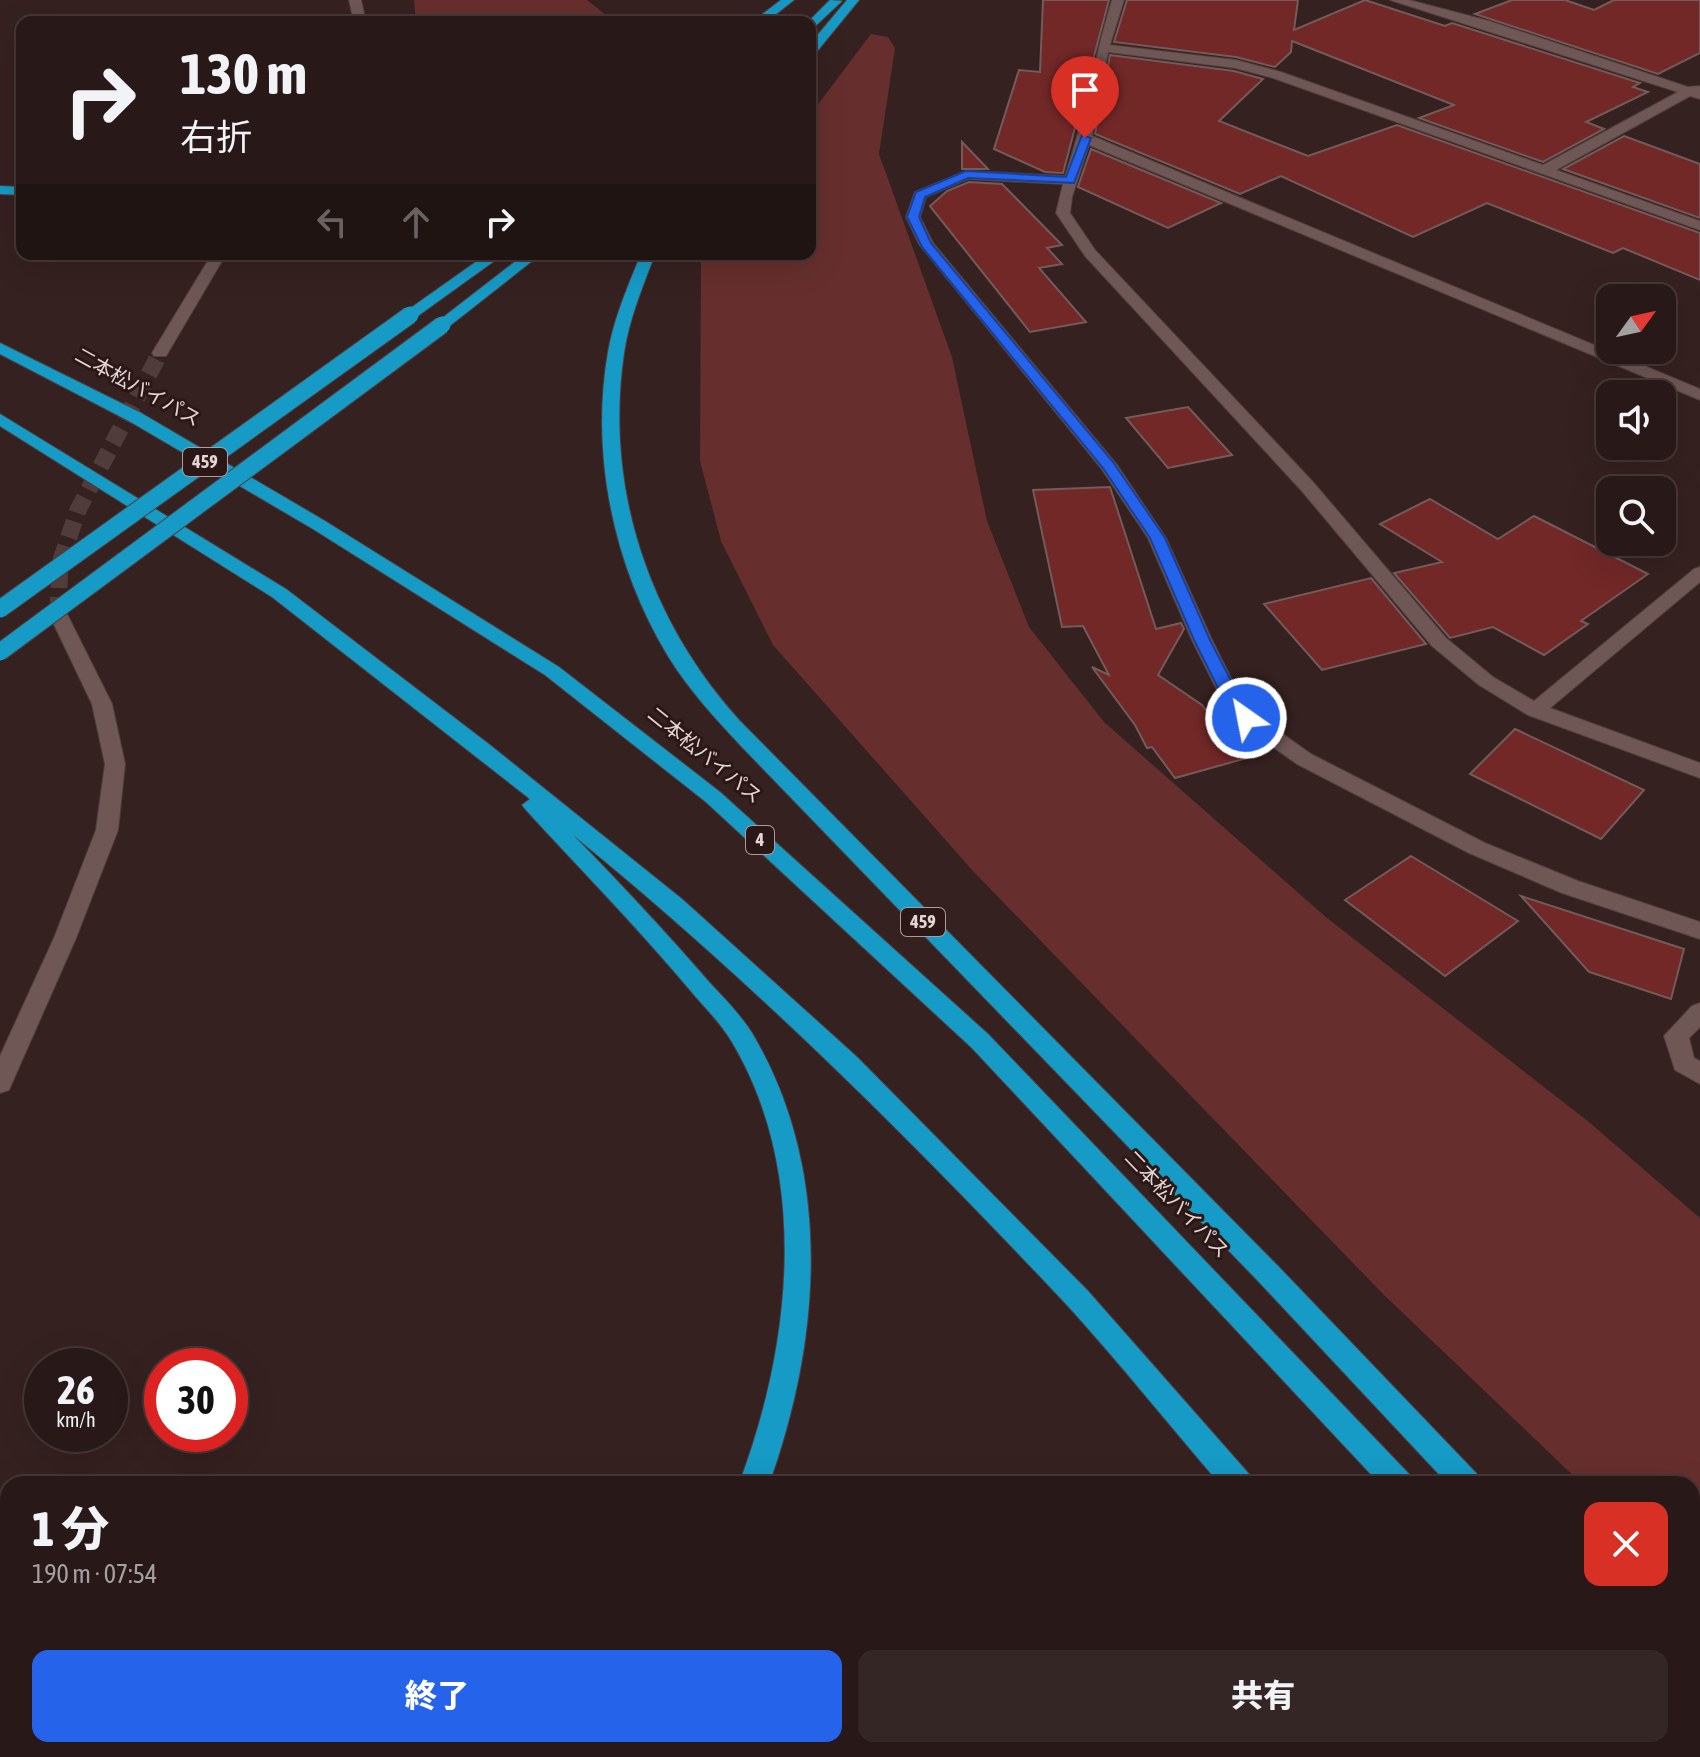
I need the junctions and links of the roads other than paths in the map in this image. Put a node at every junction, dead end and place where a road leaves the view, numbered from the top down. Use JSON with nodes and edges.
{"nodes":[{"id":1,"x":788,"y":0,"type":"edge"},
{"id":2,"x":822,"y":0,"type":"edge"},
{"id":3,"x":837,"y":0,"type":"edge"},
{"id":4,"x":853,"y":0,"type":"edge"},
{"id":5,"x":1118,"y":0,"type":"edge"},
{"id":6,"x":1396,"y":0,"type":"edge"},
{"id":7,"x":766,"y":16,"type":"edge"},
{"id":8,"x":804,"y":16,"type":"edge"},
{"id":9,"x":816,"y":21,"type":"edge"},
{"id":10,"x":816,"y":45,"type":"edge"},
{"id":11,"x":1103,"y":48,"type":"junction"},
{"id":12,"x":1696,"y":91,"type":"edge"},
{"id":13,"x":1085,"y":138,"type":"junction"},
{"id":14,"x":1547,"y":169,"type":"junction"},
{"id":15,"x":1070,"y":180,"type":"junction"},
{"id":16,"x":1700,"y":226,"type":"edge"},
{"id":17,"x":215,"y":260,"type":"edge"},
{"id":18,"x":488,"y":260,"type":"edge"},
{"id":19,"x":526,"y":260,"type":"edge"},
{"id":20,"x":646,"y":260,"type":"edge"},
{"id":21,"x":0,"y":348,"type":"edge"},
{"id":22,"x":160,"y":353,"type":"tunnel mouth"},
{"id":23,"x":1700,"y":395,"type":"edge"},
{"id":24,"x":0,"y":419,"type":"edge"},
{"id":25,"x":1700,"y":573,"type":"edge"},
{"id":26,"x":0,"y":609,"type":"edge"},
{"id":27,"x":58,"y":614,"type":"tunnel mouth"},
{"id":28,"x":0,"y":652,"type":"edge"},
{"id":29,"x":1535,"y":710,"type":"junction"},
{"id":30,"x":483,"y":750,"type":"junction"},
{"id":31,"x":1700,"y":771,"type":"edge"},
{"id":32,"x":1700,"y":931,"type":"edge"},
{"id":33,"x":1700,"y":1012,"type":"edge"},
{"id":34,"x":1700,"y":1074,"type":"edge"},
{"id":35,"x":0,"y":1083,"type":"edge"},
{"id":36,"x":757,"y":1476,"type":"edge"},
{"id":37,"x":1232,"y":1476,"type":"edge"},
{"id":38,"x":1391,"y":1476,"type":"edge"},
{"id":39,"x":1460,"y":1476,"type":"edge"}],
"edges":[{"from":1,"to":7,"type":"highway"},
{"from":2,"to":8,"type":"highway"},
{"from":3,"to":9,"type":"highway"},
{"from":4,"to":10,"type":"highway"},
{"from":5,"to":11,"type":"street"},
{"from":6,"to":12,"type":"street"},
{"from":11,"to":13,"type":"street"},
{"from":11,"to":14,"type":"street"},
{"from":12,"to":14,"type":"street"},
{"from":13,"to":15,"type":"street"},
{"from":13,"to":23,"type":"street"},
{"from":14,"to":16,"type":"street"},
{"from":15,"to":29,"type":"street"},
{"from":15,"to":32,"type":"street"},
{"from":17,"to":22,"type":"street"},
{"from":18,"to":26,"type":"highway","number":"459","bridge":true},
{"from":19,"to":28,"type":"highway","bridge":true},
{"from":20,"to":39,"type":"highway","number":"459"},
{"from":21,"to":38,"type":"highway","name":"二本松バイパス","number":"4"},
{"from":24,"to":30,"type":"highway"},
{"from":25,"to":29,"type":"street"},
{"from":27,"to":35,"type":"street"},
{"from":29,"to":31,"type":"street"},
{"from":30,"to":36,"type":"highway"},
{"from":30,"to":37,"type":"highway"},
{"from":33,"to":34,"type":"street"}]}
